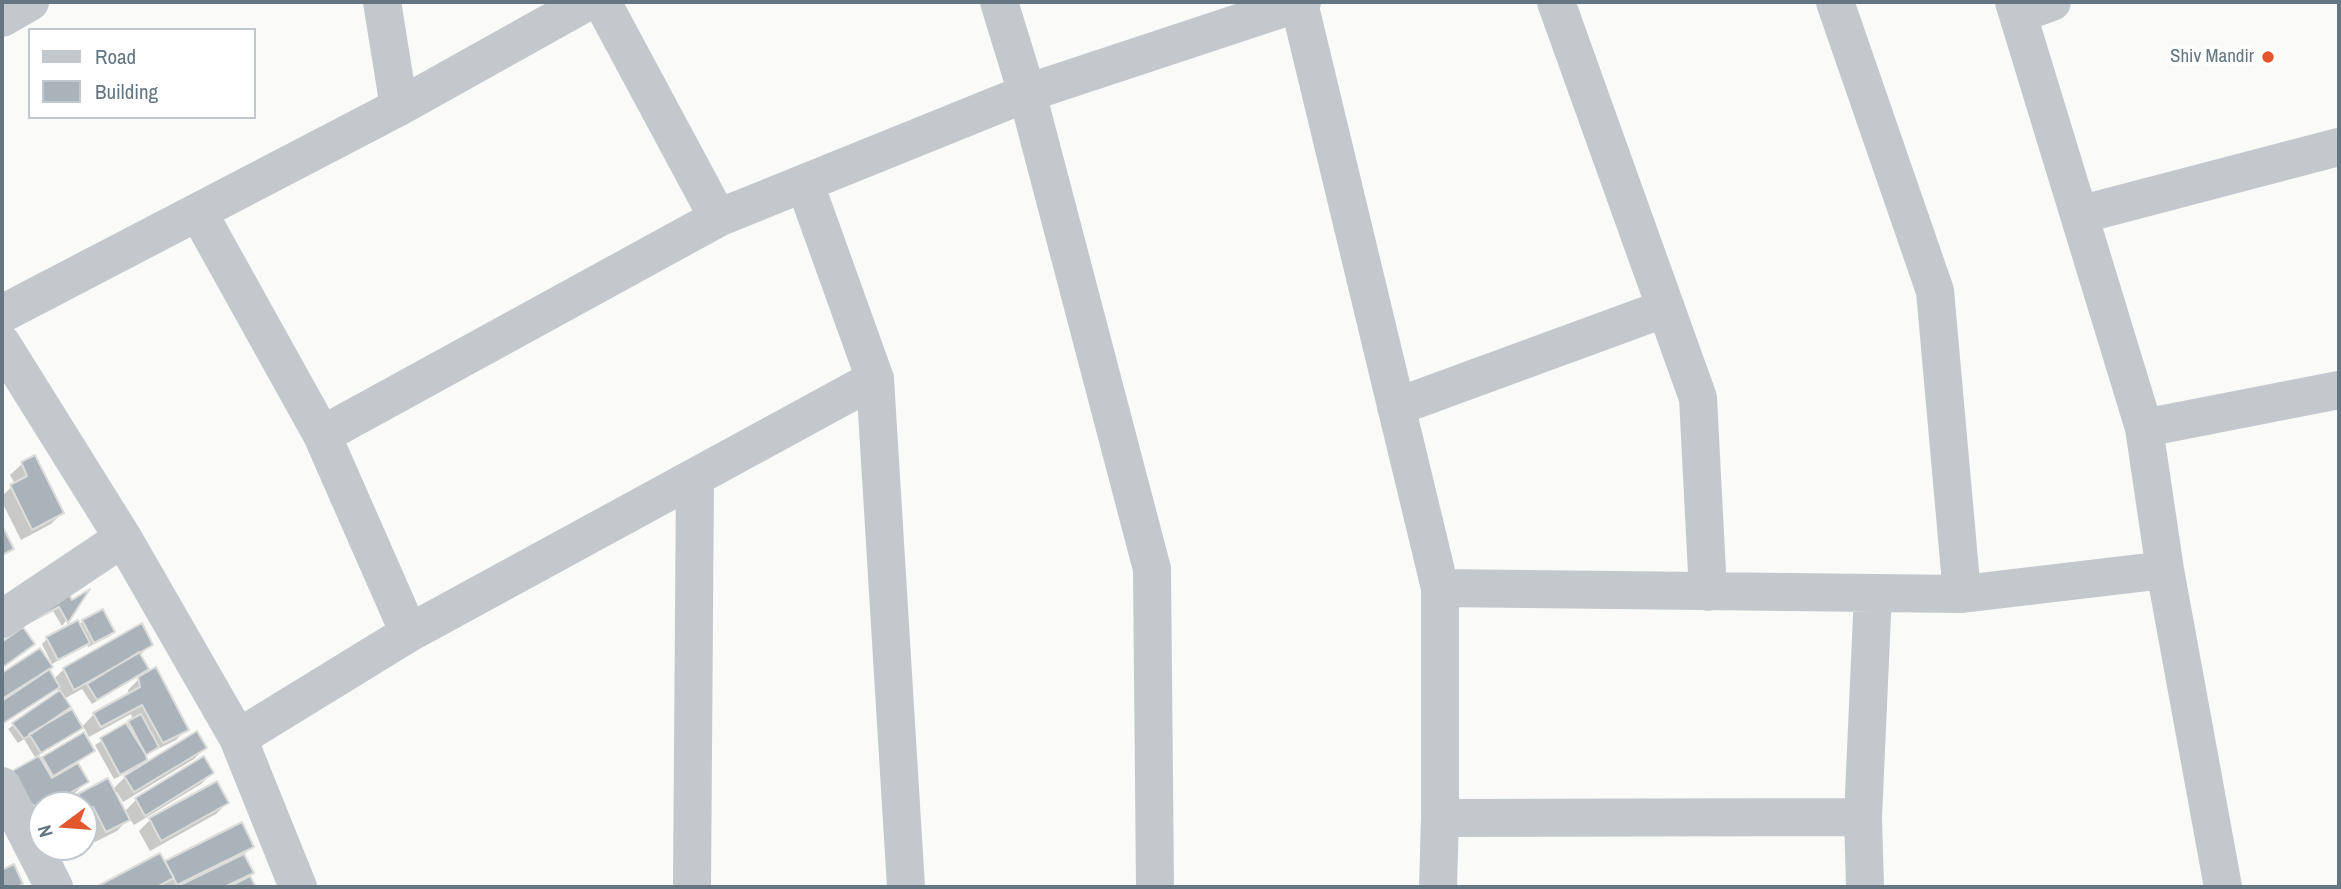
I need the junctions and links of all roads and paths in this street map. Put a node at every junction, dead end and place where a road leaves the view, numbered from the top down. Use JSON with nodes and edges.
{"nodes":[{"id":1,"x":30,"y":2,"type":"edge"},
{"id":2,"x":382,"y":2,"type":"edge"},
{"id":3,"x":587,"y":2,"type":"edge"},
{"id":4,"x":602,"y":2,"type":"edge"},
{"id":5,"x":999,"y":2,"type":"edge"},
{"id":6,"x":1556,"y":2,"type":"edge"},
{"id":7,"x":1835,"y":2,"type":"edge"},
{"id":8,"x":1301,"y":3,"type":"edge"},
{"id":9,"x":2028,"y":6,"type":"edge"},
{"id":10,"x":2,"y":18,"type":"edge"},
{"id":11,"x":1027,"y":93,"type":"junction"},
{"id":12,"x":399,"y":107,"type":"junction"},
{"id":13,"x":2339,"y":147,"type":"edge"},
{"id":14,"x":805,"y":184,"type":"junction"},
{"id":15,"x":198,"y":212,"type":"junction"},
{"id":16,"x":2079,"y":215,"type":"junction"},
{"id":17,"x":718,"y":218,"type":"junction"},
{"id":18,"x":1666,"y":308,"type":"junction"},
{"id":19,"x":2,"y":314,"type":"edge"},
{"id":20,"x":2,"y":344,"type":"edge"},
{"id":21,"x":875,"y":379,"type":"junction"},
{"id":22,"x":2339,"y":390,"type":"edge"},
{"id":23,"x":1396,"y":407,"type":"junction"},
{"id":24,"x":2144,"y":428,"type":"junction"},
{"id":25,"x":322,"y":435,"type":"junction"},
{"id":26,"x":695,"y":478,"type":"junction"},
{"id":27,"x":123,"y":538,"type":"junction"},
{"id":28,"x":2165,"y":570,"type":"junction"},
{"id":29,"x":1440,"y":588,"type":"junction"},
{"id":30,"x":1708,"y":592,"type":"junction"},
{"id":31,"x":1873,"y":593,"type":"junction"},
{"id":32,"x":1962,"y":594,"type":"junction"},
{"id":33,"x":2,"y":619,"type":"edge"},
{"id":34,"x":410,"y":633,"type":"junction"},
{"id":35,"x":238,"y":737,"type":"junction"},
{"id":36,"x":2,"y":786,"type":"edge"},
{"id":37,"x":1863,"y":817,"type":"junction"},
{"id":38,"x":1440,"y":818,"type":"junction"},
{"id":39,"x":54,"y":887,"type":"edge"},
{"id":40,"x":298,"y":887,"type":"edge"},
{"id":41,"x":692,"y":887,"type":"edge"},
{"id":42,"x":906,"y":887,"type":"edge"},
{"id":43,"x":1155,"y":887,"type":"edge"},
{"id":44,"x":1438,"y":887,"type":"edge"},
{"id":45,"x":1865,"y":887,"type":"edge"},
{"id":46,"x":2223,"y":887,"type":"edge"}],
"edges":[{"from":1,"to":10,"type":"street"},
{"from":2,"to":12,"type":"street"},
{"from":3,"to":12,"type":"street"},
{"from":4,"to":17,"type":"street"},
{"from":5,"to":11,"type":"street"},
{"from":6,"to":18,"type":"street"},
{"from":7,"to":32,"type":"street"},
{"from":8,"to":11,"type":"street"},
{"from":8,"to":23,"type":"street"},
{"from":9,"to":16,"type":"street"},
{"from":11,"to":14,"type":"street"},
{"from":11,"to":43,"type":"street"},
{"from":12,"to":15,"type":"street"},
{"from":13,"to":16,"type":"street"},
{"from":14,"to":17,"type":"street"},
{"from":14,"to":21,"type":"street"},
{"from":15,"to":19,"type":"street"},
{"from":15,"to":25,"type":"street"},
{"from":16,"to":24,"type":"street"},
{"from":17,"to":25,"type":"street"},
{"from":18,"to":23,"type":"street"},
{"from":18,"to":30,"type":"street"},
{"from":20,"to":27,"type":"street"},
{"from":21,"to":26,"type":"street"},
{"from":21,"to":42,"type":"street"},
{"from":22,"to":24,"type":"street"},
{"from":23,"to":29,"type":"street"},
{"from":24,"to":28,"type":"street"},
{"from":25,"to":34,"type":"street"},
{"from":26,"to":34,"type":"street"},
{"from":26,"to":41,"type":"street"},
{"from":27,"to":33,"type":"street"},
{"from":27,"to":35,"type":"street"},
{"from":28,"to":32,"type":"street"},
{"from":28,"to":46,"type":"street"},
{"from":29,"to":30,"type":"street"},
{"from":29,"to":38,"type":"street"},
{"from":30,"to":31,"type":"street"},
{"from":31,"to":32,"type":"street"},
{"from":31,"to":37,"type":"street"},
{"from":34,"to":35,"type":"street"},
{"from":35,"to":40,"type":"street"},
{"from":36,"to":39,"type":"street"},
{"from":37,"to":38,"type":"street"},
{"from":37,"to":45,"type":"street"},
{"from":38,"to":44,"type":"street"}]}
